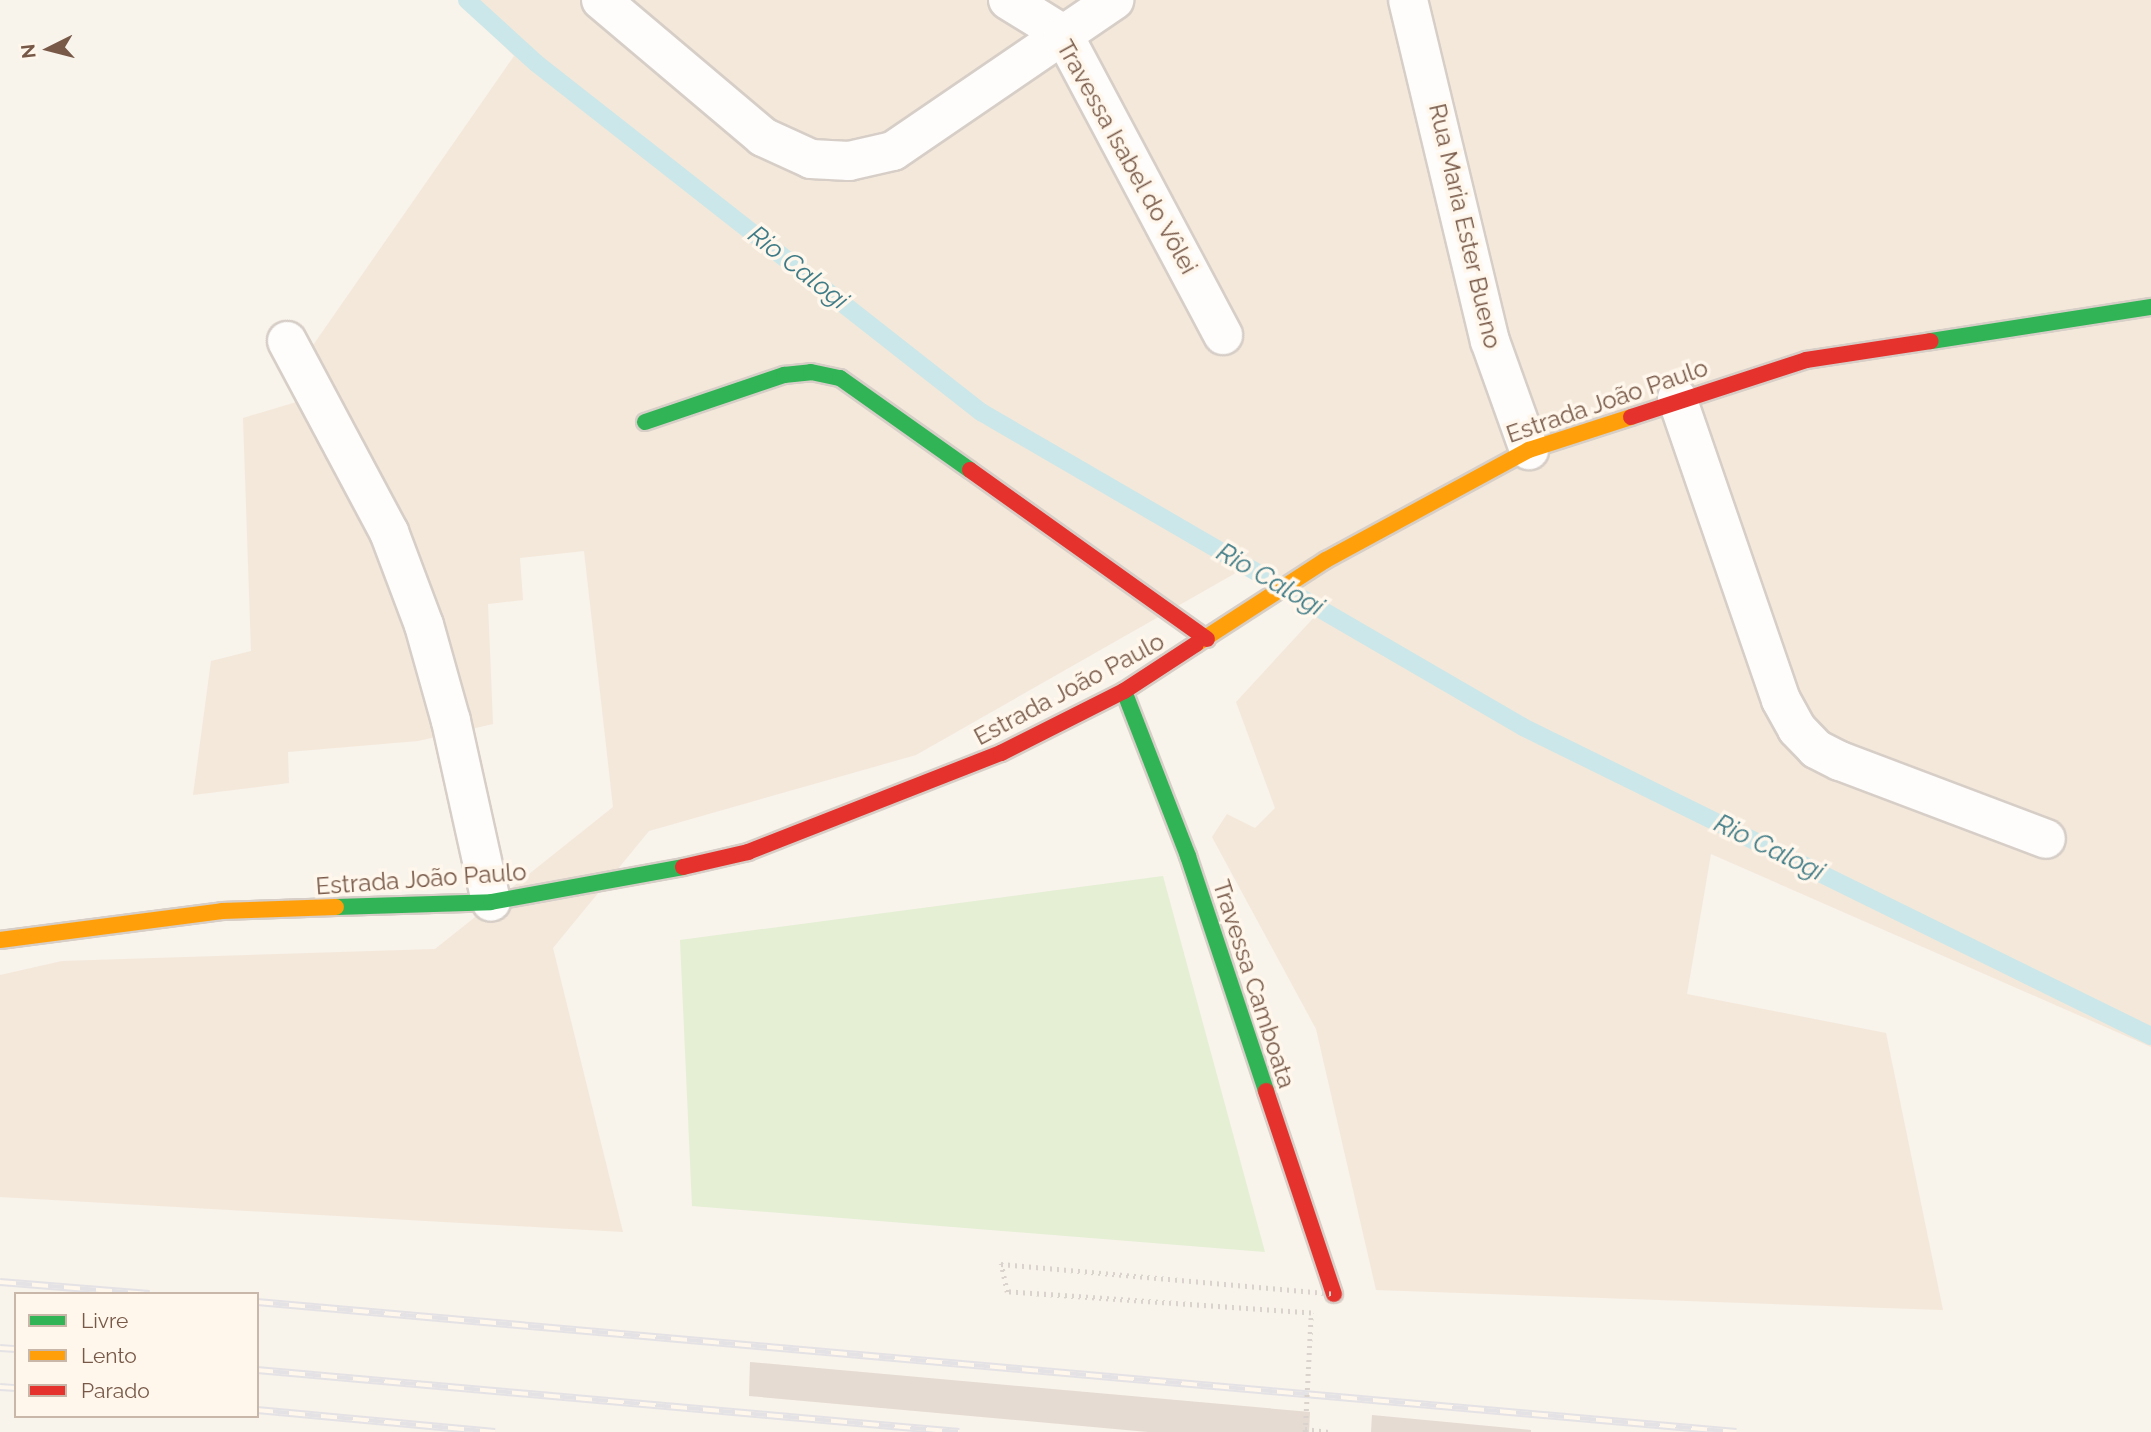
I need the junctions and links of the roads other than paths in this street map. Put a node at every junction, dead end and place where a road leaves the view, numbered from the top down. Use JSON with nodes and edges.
{"nodes":[{"id":1,"x":601,"y":0,"type":"edge"},
{"id":2,"x":1008,"y":0,"type":"edge"},
{"id":3,"x":1114,"y":0,"type":"edge"},
{"id":4,"x":1408,"y":0,"type":"edge"},
{"id":5,"x":1063,"y":34,"type":"junction"},
{"id":6,"x":2151,"y":307,"type":"edge"},
{"id":7,"x":1223,"y":335,"type":"dead end"},
{"id":8,"x":287,"y":341,"type":"dead end"},
{"id":9,"x":1677,"y":398,"type":"junction"},
{"id":10,"x":645,"y":422,"type":"dead end"},
{"id":11,"x":1529,"y":450,"type":"junction"},
{"id":12,"x":1207,"y":639,"type":"junction"},
{"id":13,"x":1124,"y":691,"type":"junction"},
{"id":14,"x":2046,"y":839,"type":"dead end"},
{"id":15,"x":491,"y":902,"type":"junction"},
{"id":16,"x":0,"y":940,"type":"edge"},
{"id":17,"x":1334,"y":1294,"type":"road end"}],
"edges":[{"from":1,"to":5,"type":"street"},
{"from":2,"to":5,"type":"street","name":"Travessa Isabel do Vôlei"},
{"from":3,"to":5,"type":"street"},
{"from":4,"to":11,"type":"street","name":"Rua Maria Ester Bueno"},
{"from":5,"to":7,"type":"street","name":"Travessa Isabel do Vôlei"},
{"from":6,"to":9,"type":"main road","name":"Estrada João Paulo"},
{"from":8,"to":15,"type":"street"},
{"from":9,"to":11,"type":"main road","name":"Estrada João Paulo"},
{"from":9,"to":14,"type":"street"},
{"from":10,"to":12,"type":"main road"},
{"from":11,"to":12,"type":"main road","name":"Estrada João Paulo"},
{"from":12,"to":13,"type":"main road","name":"Estrada João Paulo"},
{"from":13,"to":15,"type":"main road","name":"Estrada João Paulo"},
{"from":13,"to":17,"type":"main road","name":"Travessa Camboata"},
{"from":15,"to":16,"type":"main road","name":"Estrada João Paulo"}]}
